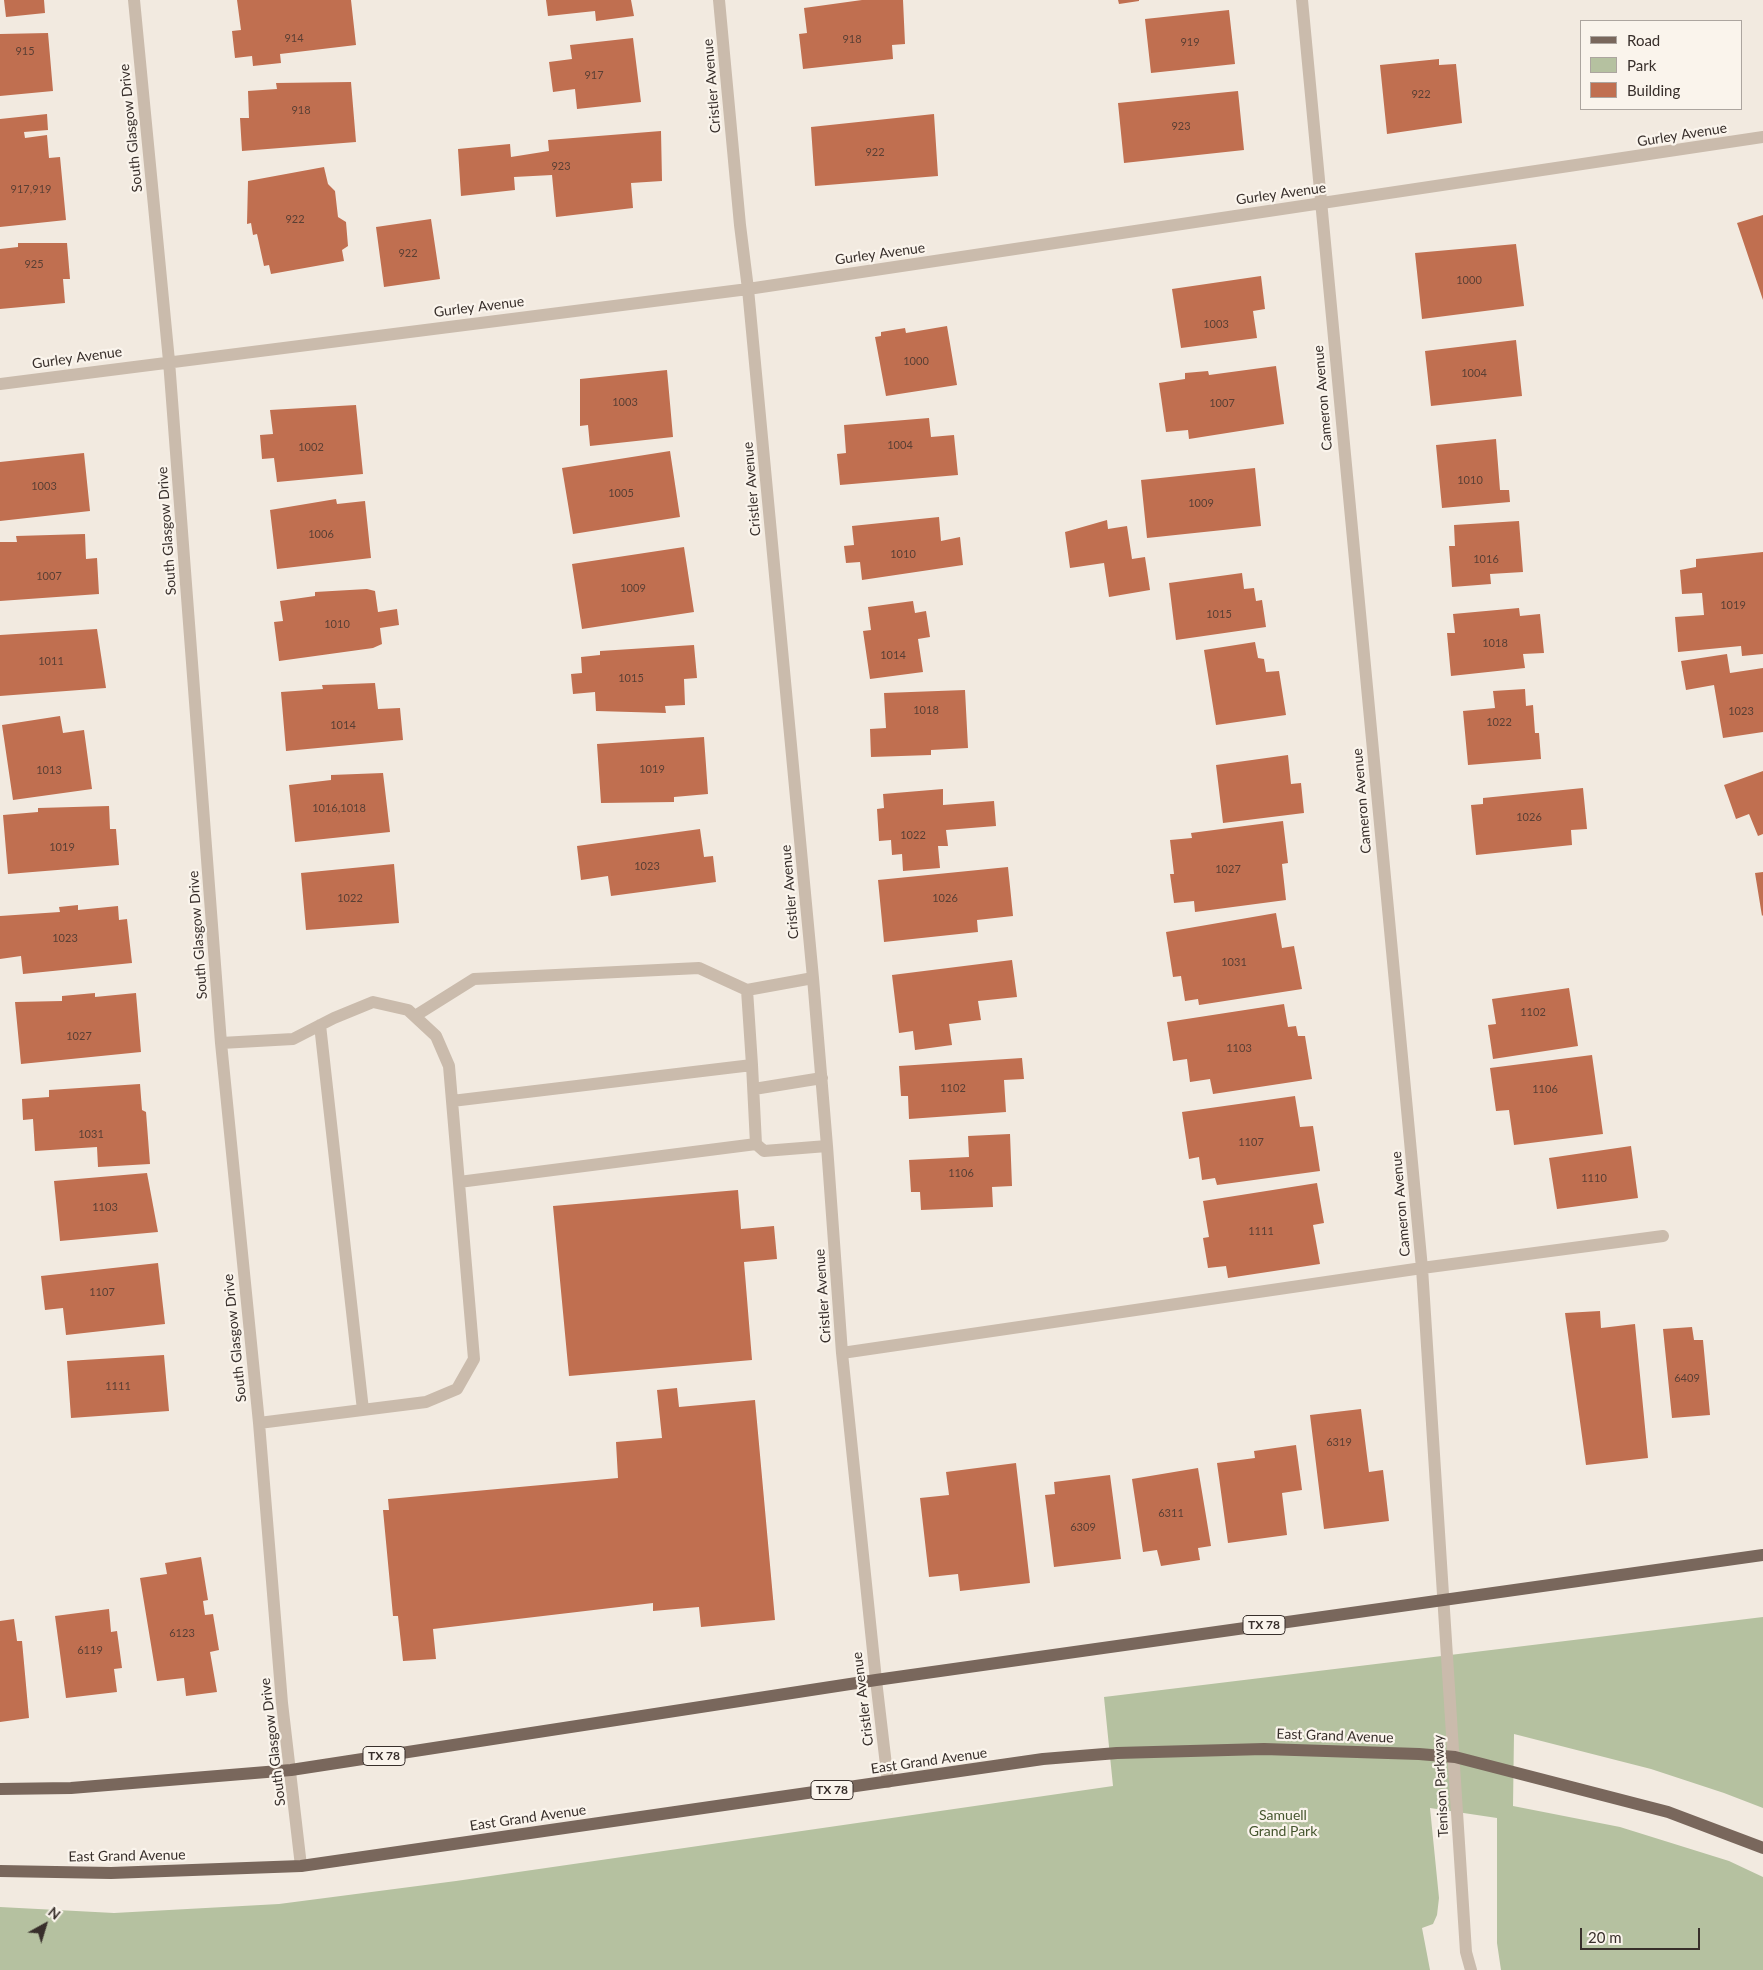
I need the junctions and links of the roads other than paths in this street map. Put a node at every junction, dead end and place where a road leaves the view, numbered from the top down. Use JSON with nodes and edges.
{"nodes":[{"id":1,"x":134,"y":0,"type":"edge"},
{"id":2,"x":719,"y":0,"type":"edge"},
{"id":3,"x":1302,"y":0,"type":"edge"},
{"id":4,"x":1763,"y":138,"type":"edge"},
{"id":5,"x":1320,"y":203,"type":"junction"},
{"id":6,"x":748,"y":288,"type":"junction"},
{"id":7,"x":169,"y":361,"type":"junction"},
{"id":8,"x":0,"y":384,"type":"edge"},
{"id":9,"x":813,"y":978,"type":"junction"},
{"id":10,"x":747,"y":990,"type":"junction"},
{"id":11,"x":415,"y":1016,"type":"junction"},
{"id":12,"x":320,"y":1025,"type":"junction"},
{"id":13,"x":221,"y":1043,"type":"junction"},
{"id":14,"x":752,"y":1065,"type":"junction"},
{"id":15,"x":822,"y":1078,"type":"junction"},
{"id":16,"x":754,"y":1089,"type":"junction"},
{"id":17,"x":452,"y":1101,"type":"junction"},
{"id":18,"x":756,"y":1144,"type":"junction"},
{"id":19,"x":827,"y":1146,"type":"junction"},
{"id":20,"x":459,"y":1182,"type":"junction"},
{"id":21,"x":1663,"y":1236,"type":"dead end"},
{"id":22,"x":1422,"y":1268,"type":"junction"},
{"id":23,"x":842,"y":1353,"type":"junction"},
{"id":24,"x":363,"y":1410,"type":"junction"},
{"id":25,"x":259,"y":1422,"type":"junction"},
{"id":26,"x":1763,"y":1555,"type":"edge"},
{"id":27,"x":1444,"y":1599,"type":"junction"},
{"id":28,"x":876,"y":1680,"type":"junction"},
{"id":29,"x":1455,"y":1757,"type":"junction"},
{"id":30,"x":291,"y":1770,"type":"junction"},
{"id":31,"x":888,"y":1782,"type":"junction"},
{"id":32,"x":0,"y":1789,"type":"edge"},
{"id":33,"x":1763,"y":1848,"type":"edge"},
{"id":34,"x":301,"y":1866,"type":"junction"},
{"id":35,"x":0,"y":1871,"type":"edge"},
{"id":36,"x":1471,"y":1970,"type":"edge"}],
"edges":[{"from":1,"to":7,"type":"street","name":"South Glasgow Drive"},
{"from":2,"to":6,"type":"street","name":"Cristler Avenue"},
{"from":3,"to":5,"type":"street","name":"Cameron Avenue"},
{"from":4,"to":5,"type":"street","name":"Gurley Avenue"},
{"from":5,"to":6,"type":"street","name":"Gurley Avenue"},
{"from":5,"to":22,"type":"street","name":"Cameron Avenue"},
{"from":6,"to":7,"type":"street","name":"Gurley Avenue"},
{"from":6,"to":9,"type":"street","name":"Cristler Avenue"},
{"from":7,"to":8,"type":"street","name":"Gurley Avenue"},
{"from":7,"to":13,"type":"street","name":"South Glasgow Drive"},
{"from":9,"to":10,"type":"street"},
{"from":9,"to":15,"type":"street","name":"Cristler Avenue"},
{"from":10,"to":11,"type":"street"},
{"from":10,"to":14,"type":"street"},
{"from":11,"to":12,"type":"street"},
{"from":11,"to":17,"type":"street"},
{"from":12,"to":13,"type":"street"},
{"from":12,"to":24,"type":"street"},
{"from":13,"to":25,"type":"street","name":"South Glasgow Drive"},
{"from":14,"to":16,"type":"street"},
{"from":14,"to":17,"type":"street"},
{"from":15,"to":16,"type":"street"},
{"from":15,"to":19,"type":"street","name":"Cristler Avenue"},
{"from":16,"to":18,"type":"street"},
{"from":17,"to":20,"type":"street"},
{"from":18,"to":19,"type":"street"},
{"from":18,"to":20,"type":"street"},
{"from":19,"to":23,"type":"street","name":"Cristler Avenue"},
{"from":20,"to":24,"type":"street"},
{"from":21,"to":22,"type":"street"},
{"from":22,"to":23,"type":"street"},
{"from":22,"to":27,"type":"street","name":"Cameron Avenue"},
{"from":23,"to":28,"type":"street","name":"Cristler Avenue"},
{"from":24,"to":25,"type":"street"},
{"from":25,"to":30,"type":"street","name":"South Glasgow Drive"},
{"from":26,"to":27,"type":"main road","number":"TX 78"},
{"from":27,"to":28,"type":"main road","number":"TX 78"},
{"from":27,"to":29,"type":"street","name":"Tenison Parkway"},
{"from":28,"to":30,"type":"main road","number":"TX 78"},
{"from":28,"to":31,"type":"street","name":"Cristler Avenue"},
{"from":29,"to":31,"type":"main road","name":"East Grand Avenue","number":"TX 78"},
{"from":29,"to":33,"type":"main road","name":"East Grand Avenue","number":"TX 78"},
{"from":29,"to":36,"type":"street","name":"Tenison Parkway"},
{"from":30,"to":32,"type":"main road","number":"TX 78"},
{"from":30,"to":34,"type":"street","name":"South Glasgow Drive"},
{"from":31,"to":34,"type":"main road","name":"East Grand Avenue","number":"TX 78"},
{"from":34,"to":35,"type":"main road","name":"East Grand Avenue","number":"TX 78"}]}
